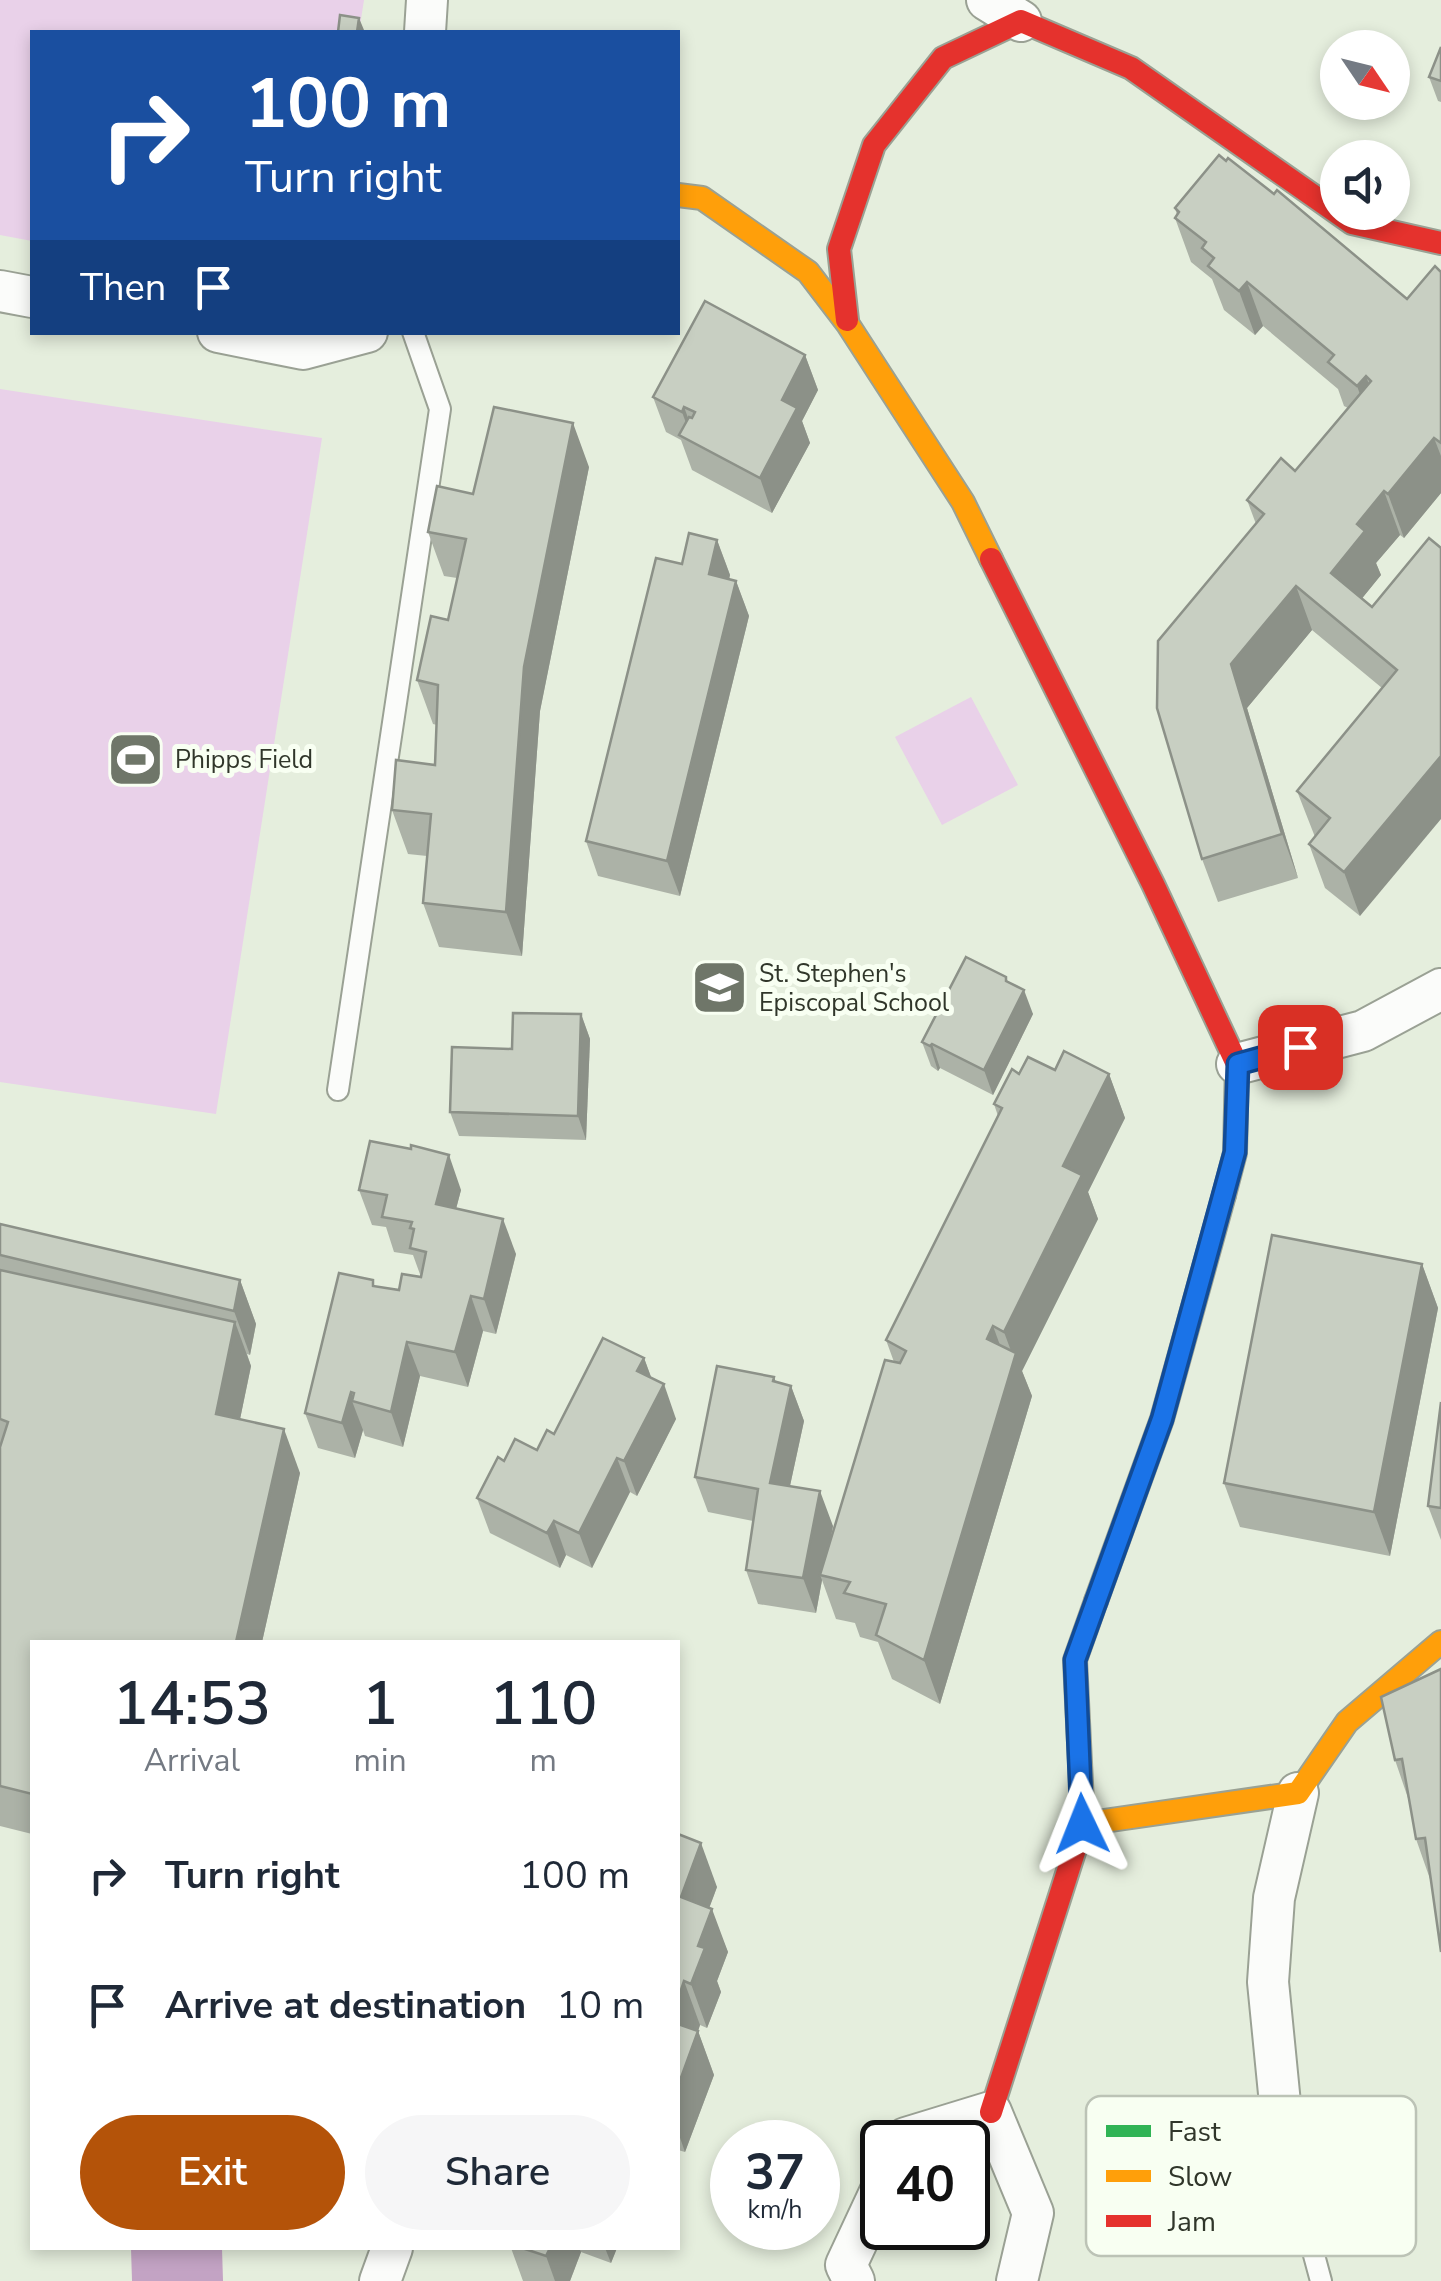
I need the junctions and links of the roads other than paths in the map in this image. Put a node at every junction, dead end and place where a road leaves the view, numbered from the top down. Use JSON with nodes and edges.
{"nodes":[{"id":1,"x":427,"y":0,"type":"edge"},
{"id":2,"x":987,"y":0,"type":"edge"},
{"id":3,"x":1021,"y":21,"type":"junction"},
{"id":4,"x":425,"y":30,"type":"edge"},
{"id":5,"x":680,"y":196,"type":"edge"},
{"id":6,"x":1441,"y":243,"type":"edge"},
{"id":7,"x":0,"y":291,"type":"edge"},
{"id":8,"x":30,"y":297,"type":"edge"},
{"id":9,"x":847,"y":323,"type":"junction"},
{"id":10,"x":233,"y":335,"type":"edge"},
{"id":11,"x":356,"y":335,"type":"edge"},
{"id":12,"x":414,"y":335,"type":"edge"},
{"id":13,"x":1441,"y":989,"type":"edge"},
{"id":14,"x":1238,"y":1064,"type":"junction"},
{"id":15,"x":338,"y":1090,"type":"dead end"},
{"id":16,"x":1441,"y":1642,"type":"edge"},
{"id":17,"x":1298,"y":1793,"type":"junction"},
{"id":18,"x":1082,"y":1824,"type":"junction"},
{"id":19,"x":1279,"y":2096,"type":"edge"},
{"id":20,"x":991,"y":2112,"type":"junction"},
{"id":21,"x":965,"y":2120,"type":"edge"},
{"id":22,"x":860,"y":2235,"type":"edge"},
{"id":23,"x":391,"y":2250,"type":"edge"},
{"id":24,"x":1314,"y":2256,"type":"edge"},
{"id":25,"x":380,"y":2281,"type":"edge"},
{"id":26,"x":854,"y":2281,"type":"edge"},
{"id":27,"x":1017,"y":2281,"type":"edge"},
{"id":28,"x":1321,"y":2281,"type":"edge"}],
"edges":[{"from":1,"to":4,"type":"street"},
{"from":2,"to":3,"type":"street"},
{"from":3,"to":6,"type":"street"},
{"from":3,"to":9,"type":"street"},
{"from":5,"to":9,"type":"street"},
{"from":7,"to":8,"type":"street"},
{"from":9,"to":14,"type":"street"},
{"from":10,"to":11,"type":"street"},
{"from":12,"to":15,"type":"lane"},
{"from":13,"to":14,"type":"street"},
{"from":14,"to":18,"type":"street"},
{"from":16,"to":17,"type":"street"},
{"from":17,"to":18,"type":"street"},
{"from":17,"to":19,"type":"street"},
{"from":18,"to":20,"type":"street"},
{"from":20,"to":21,"type":"street"},
{"from":20,"to":27,"type":"street"},
{"from":22,"to":26,"type":"street"},
{"from":23,"to":25,"type":"street"},
{"from":24,"to":28,"type":"lane"}]}
